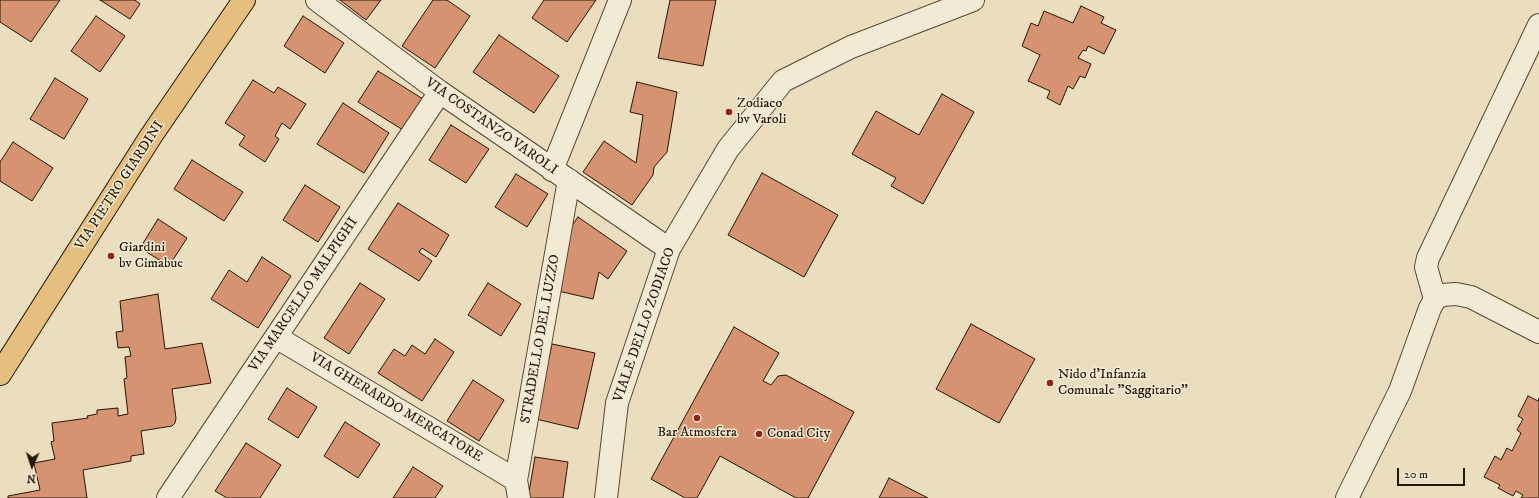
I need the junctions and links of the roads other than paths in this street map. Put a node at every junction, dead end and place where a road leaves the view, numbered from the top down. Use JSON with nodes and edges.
{"nodes":[{"id":1,"x":244,"y":0,"type":"edge"},
{"id":2,"x":317,"y":0,"type":"edge"},
{"id":3,"x":620,"y":0,"type":"edge"},
{"id":4,"x":973,"y":0,"type":"edge"},
{"id":5,"x":1539,"y":25,"type":"edge"},
{"id":6,"x":440,"y":92,"type":"junction"},
{"id":7,"x":561,"y":175,"type":"junction"},
{"id":8,"x":669,"y":248,"type":"junction"},
{"id":9,"x":1436,"y":299,"type":"junction"},
{"id":10,"x":1539,"y":332,"type":"edge"},
{"id":11,"x":276,"y":337,"type":"junction"},
{"id":12,"x":0,"y":374,"type":"edge"},
{"id":13,"x":517,"y":489,"type":"edge"},
{"id":14,"x":176,"y":495,"type":"edge"},
{"id":15,"x":606,"y":498,"type":"edge"},
{"id":16,"x":1347,"y":498,"type":"edge"}],
"edges":[{"from":1,"to":12,"type":"main road","name":"VIA PIETRO GIARDINI"},
{"from":2,"to":6,"type":"street","name":"VIA COSTANZO VAROLI"},
{"from":3,"to":7,"type":"street","name":"STRADELLO DEL LUZZO"},
{"from":4,"to":8,"type":"street","name":"VIALE DELLO ZODIACO"},
{"from":5,"to":9,"type":"street"},
{"from":6,"to":7,"type":"street","name":"VIA COSTANZO VAROLI"},
{"from":6,"to":11,"type":"street","name":"VIA MARCELLO MALPIGHI"},
{"from":7,"to":8,"type":"street","name":"VIA COSTANZO VAROLI"},
{"from":7,"to":13,"type":"street","name":"STRADELLO DEL LUZZO"},
{"from":8,"to":15,"type":"street","name":"VIALE DELLO ZODIACO"},
{"from":9,"to":10,"type":"street"},
{"from":9,"to":16,"type":"street"},
{"from":11,"to":13,"type":"street","name":"VIA GHERARDO MERCATORE"},
{"from":11,"to":14,"type":"street","name":"VIA MARCELLO MALPIGHI"}]}
